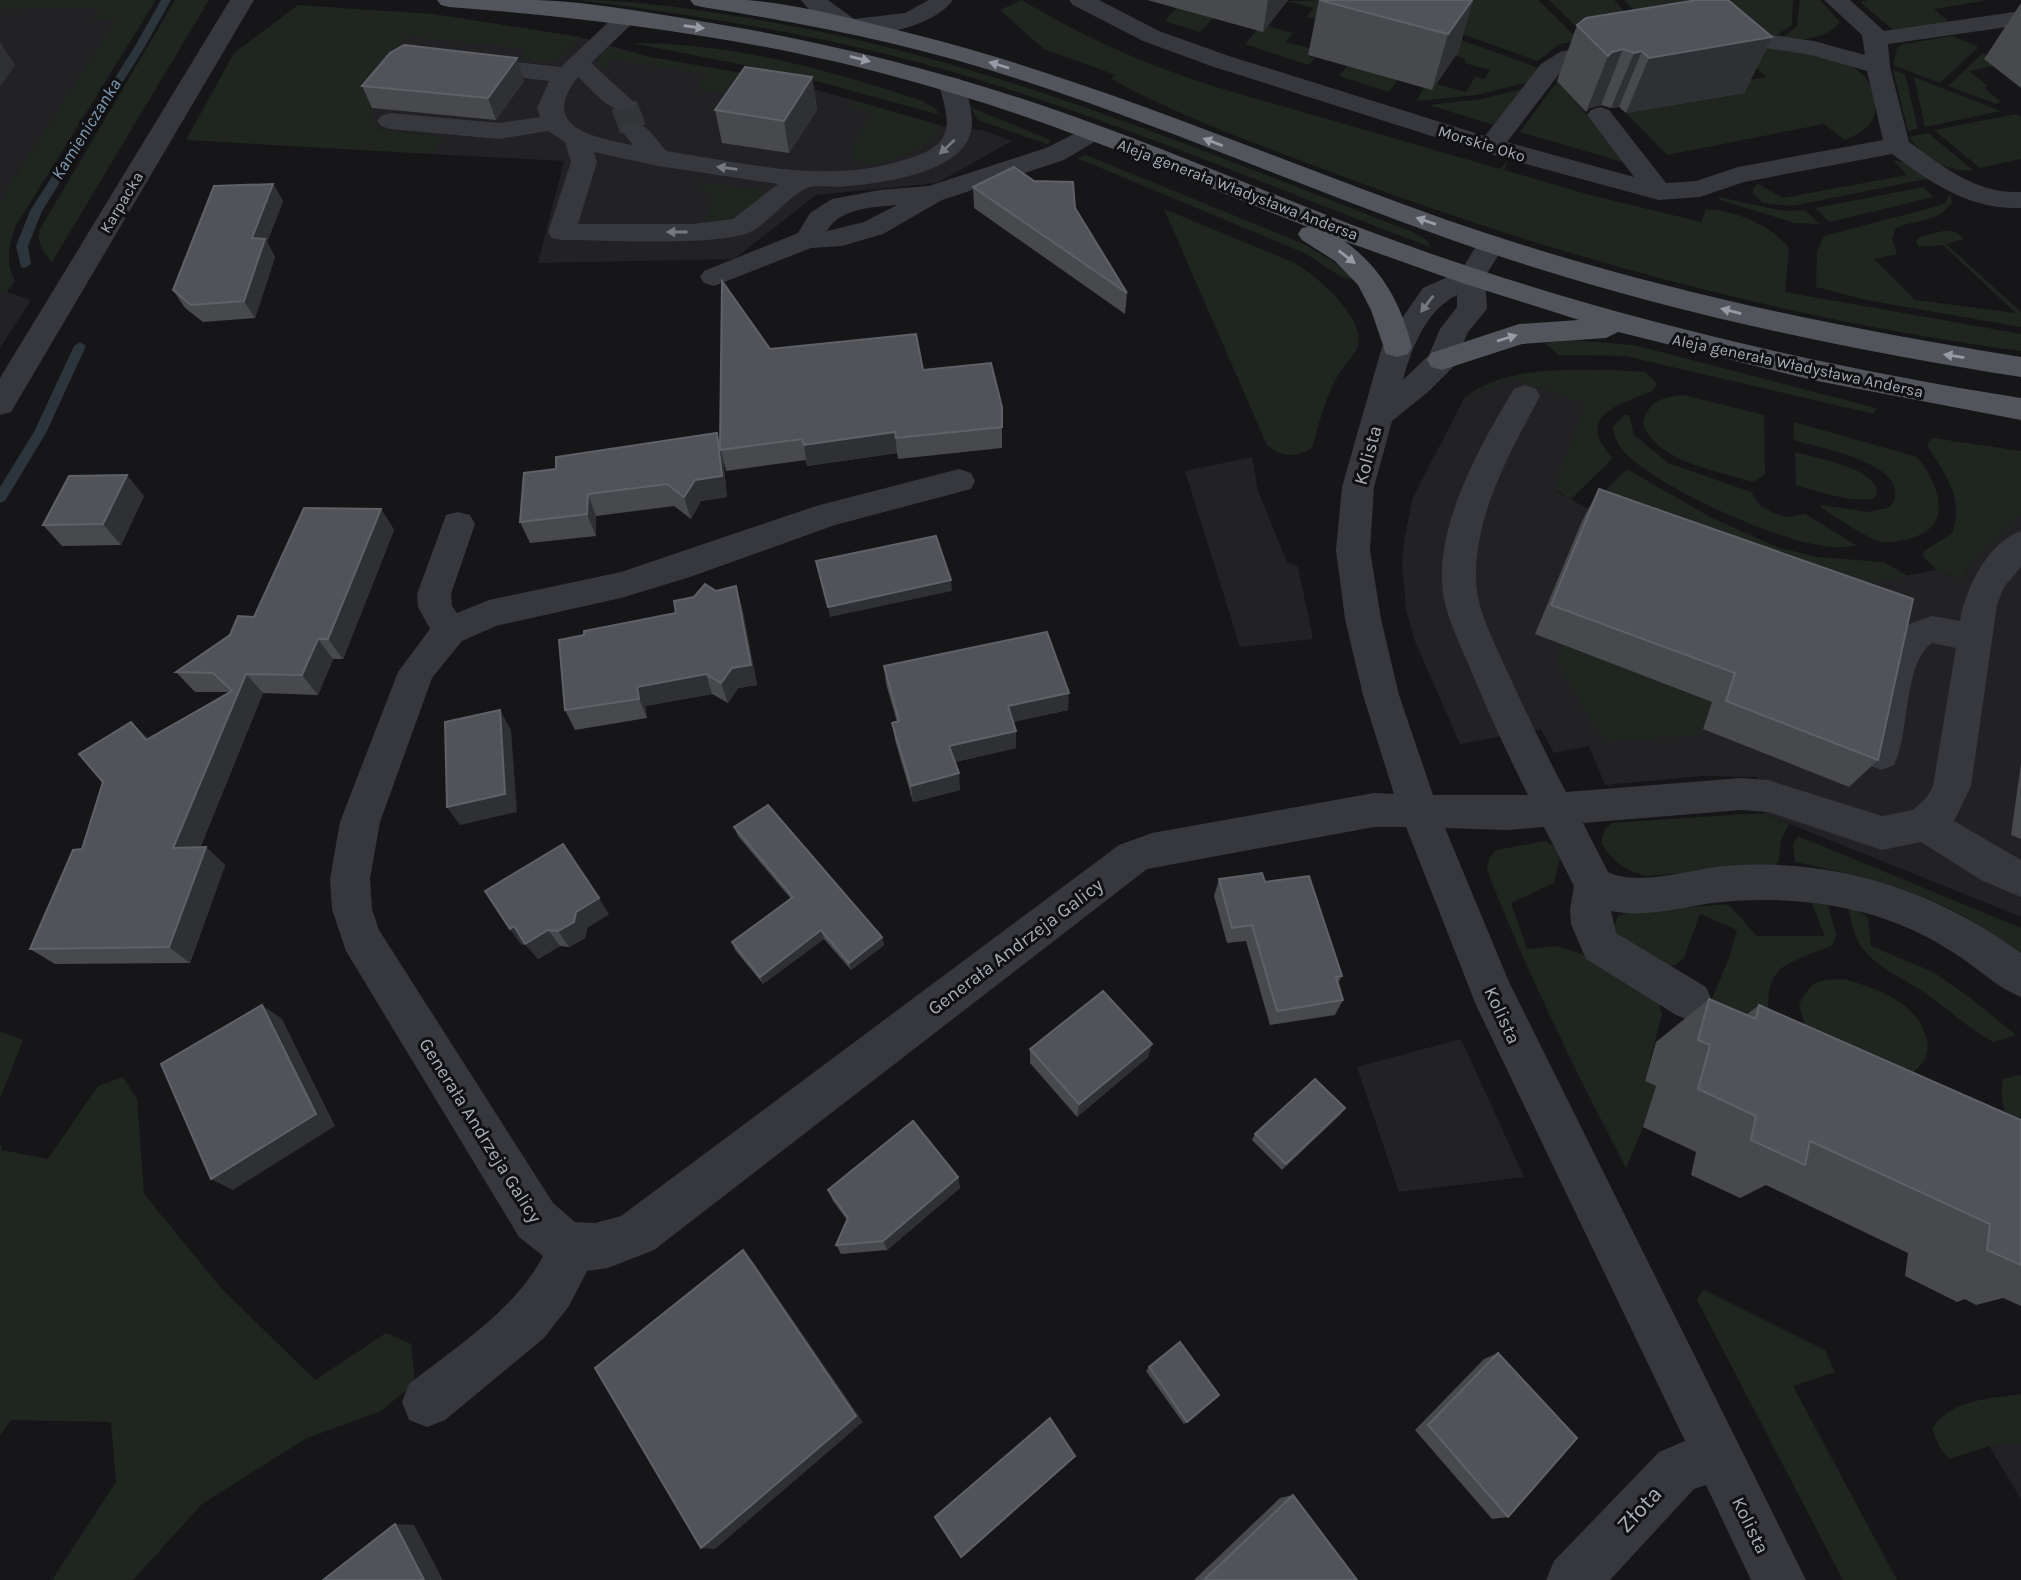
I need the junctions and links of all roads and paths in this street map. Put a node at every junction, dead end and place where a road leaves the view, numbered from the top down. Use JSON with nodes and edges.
{"nodes":[{"id":1,"x":242,"y":0,"type":"edge"},
{"id":2,"x":449,"y":0,"type":"edge"},
{"id":3,"x":702,"y":0,"type":"edge"},
{"id":4,"x":813,"y":0,"type":"edge"},
{"id":5,"x":941,"y":0,"type":"edge"},
{"id":6,"x":1081,"y":0,"type":"edge"},
{"id":7,"x":1836,"y":0,"type":"edge"},
{"id":8,"x":627,"y":17,"type":"junction"},
{"id":9,"x":2021,"y":18,"type":"edge"},
{"id":10,"x":850,"y":26,"type":"junction"},
{"id":11,"x":1689,"y":31,"type":"edge"},
{"id":12,"x":1874,"y":35,"type":"junction"},
{"id":13,"x":1641,"y":40,"type":"edge"},
{"id":14,"x":1814,"y":48,"type":"junction"},
{"id":15,"x":449,"y":62,"type":"edge"},
{"id":16,"x":1878,"y":67,"type":"junction"},
{"id":17,"x":571,"y":69,"type":"junction"},
{"id":18,"x":951,"y":84,"type":"junction"},
{"id":19,"x":1600,"y":115,"type":"dead end"},
{"id":20,"x":390,"y":121,"type":"dead end"},
{"id":21,"x":553,"y":122,"type":"junction"},
{"id":22,"x":1092,"y":133,"type":"junction"},
{"id":23,"x":577,"y":140,"type":"junction"},
{"id":24,"x":1897,"y":145,"type":"junction"},
{"id":25,"x":1491,"y":146,"type":"junction"},
{"id":26,"x":658,"y":158,"type":"junction"},
{"id":27,"x":1156,"y":158,"type":"junction"},
{"id":28,"x":802,"y":179,"type":"junction"},
{"id":29,"x":1658,"y":192,"type":"junction"},
{"id":30,"x":2021,"y":200,"type":"edge"},
{"id":31,"x":1491,"y":244,"type":"junction"},
{"id":32,"x":714,"y":276,"type":"dead end"},
{"id":33,"x":1471,"y":277,"type":"junction"},
{"id":34,"x":1629,"y":326,"type":"junction"},
{"id":35,"x":1397,"y":347,"type":"junction"},
{"id":36,"x":1442,"y":360,"type":"junction"},
{"id":37,"x":2021,"y":367,"type":"edge"},
{"id":38,"x":1525,"y":396,"type":"dead end"},
{"id":39,"x":0,"y":404,"type":"edge"},
{"id":40,"x":2021,"y":409,"type":"edge"},
{"id":41,"x":1378,"y":416,"type":"junction"},
{"id":42,"x":959,"y":481,"type":"dead end"},
{"id":43,"x":458,"y":524,"type":"dead end"},
{"id":44,"x":2021,"y":544,"type":"edge"},
{"id":45,"x":449,"y":631,"type":"junction"},
{"id":46,"x":1975,"y":640,"type":"junction"},
{"id":47,"x":1881,"y":754,"type":"edge"},
{"id":48,"x":1553,"y":808,"type":"junction"},
{"id":49,"x":1419,"y":812,"type":"junction"},
{"id":50,"x":1926,"y":824,"type":"junction"},
{"id":51,"x":2021,"y":879,"type":"edge"},
{"id":52,"x":1594,"y":885,"type":"junction"},
{"id":53,"x":2021,"y":977,"type":"edge"},
{"id":54,"x":1691,"y":1001,"type":"dead end"},
{"id":55,"x":574,"y":1246,"type":"junction"},
{"id":56,"x":427,"y":1402,"type":"dead end"},
{"id":57,"x":1717,"y":1455,"type":"junction"},
{"id":58,"x":1573,"y":1580,"type":"edge"},
{"id":59,"x":1779,"y":1580,"type":"edge"}],
"edges":[{"from":1,"to":39,"type":"street","name":"Karpacka"},
{"from":2,"to":8,"type":"main road","name":"Aleja generała Władysława Andersa"},
{"from":3,"to":10,"type":"main road","name":"Aleja generała Władysława Andersa"},
{"from":4,"to":10,"type":"street"},
{"from":5,"to":10,"type":"street"},
{"from":6,"to":25,"type":"street","name":"Morskie Oko"},
{"from":7,"to":12,"type":"street"},
{"from":8,"to":17,"type":"street"},
{"from":8,"to":18,"type":"main road","name":"Aleja generała Władysława Andersa","one_way":true},
{"from":9,"to":12,"type":"street"},
{"from":31,"to":10,"type":"main road","name":"Aleja generała Władysława Andersa","one_way":true},
{"from":11,"to":14,"type":"street"},
{"from":12,"to":14,"type":"street"},
{"from":12,"to":16,"type":"street"},
{"from":13,"to":25,"type":"street"},
{"from":14,"to":16,"type":"street"},
{"from":15,"to":17,"type":"street"},
{"from":16,"to":24,"type":"street"},
{"from":17,"to":21,"type":"street"},
{"from":17,"to":26,"type":"street"},
{"from":18,"to":22,"type":"main road","name":"Aleja generała Władysława Andersa"},
{"from":18,"to":28,"type":"street","one_way":true},
{"from":19,"to":29,"type":"street"},
{"from":20,"to":21,"type":"street"},
{"from":21,"to":23,"type":"street"},
{"from":22,"to":27,"type":"main road","name":"Aleja generała Władysława Andersa"},
{"from":22,"to":32,"type":"street"},
{"from":23,"to":26,"type":"street"},
{"from":28,"to":23,"type":"street","one_way":true},
{"from":24,"to":29,"type":"street","name":"Morskie Oko"},
{"from":24,"to":30,"type":"street"},
{"from":25,"to":29,"type":"street","name":"Morskie Oko"},
{"from":28,"to":26,"type":"street","one_way":true},
{"from":27,"to":33,"type":"main road","name":"Aleja generała Władysława Andersa"},
{"from":27,"to":35,"type":"main road","one_way":true},
{"from":31,"to":33,"type":"street","name":"Kolista"},
{"from":37,"to":31,"type":"main road","name":"Aleja generała Władysława Andersa","one_way":true},
{"from":33,"to":34,"type":"main road","name":"Aleja generała Władysława Andersa"},
{"from":33,"to":35,"type":"street","name":"Kolista","one_way":true},
{"from":33,"to":36,"type":"street","name":"Kolista"},
{"from":36,"to":34,"type":"main road","one_way":true},
{"from":34,"to":40,"type":"main road","name":"Aleja generała Władysława Andersa"},
{"from":35,"to":41,"type":"street","name":"Kolista"},
{"from":36,"to":41,"type":"street","name":"Kolista"},
{"from":38,"to":48,"type":"street"},
{"from":41,"to":49,"type":"street","name":"Kolista"},
{"from":42,"to":45,"type":"street","name":"Generała Andrzeja Galicy"},
{"from":43,"to":45,"type":"street"},
{"from":44,"to":46,"type":"street"},
{"from":45,"to":55,"type":"street","name":"Generała Andrzeja Galicy"},
{"from":46,"to":47,"type":"street"},
{"from":46,"to":50,"type":"street"},
{"from":48,"to":49,"type":"street","name":"Generała Andrzeja Galicy"},
{"from":48,"to":50,"type":"street","name":"Generała Andrzeja Galicy"},
{"from":48,"to":52,"type":"street"},
{"from":49,"to":55,"type":"street","name":"Generała Andrzeja Galicy"},
{"from":49,"to":57,"type":"street","name":"Kolista"},
{"from":50,"to":51,"type":"street"},
{"from":52,"to":53,"type":"street"},
{"from":52,"to":54,"type":"street"},
{"from":55,"to":56,"type":"street"},
{"from":57,"to":58,"type":"street","name":"Złota"},
{"from":57,"to":59,"type":"street","name":"Kolista"}]}
